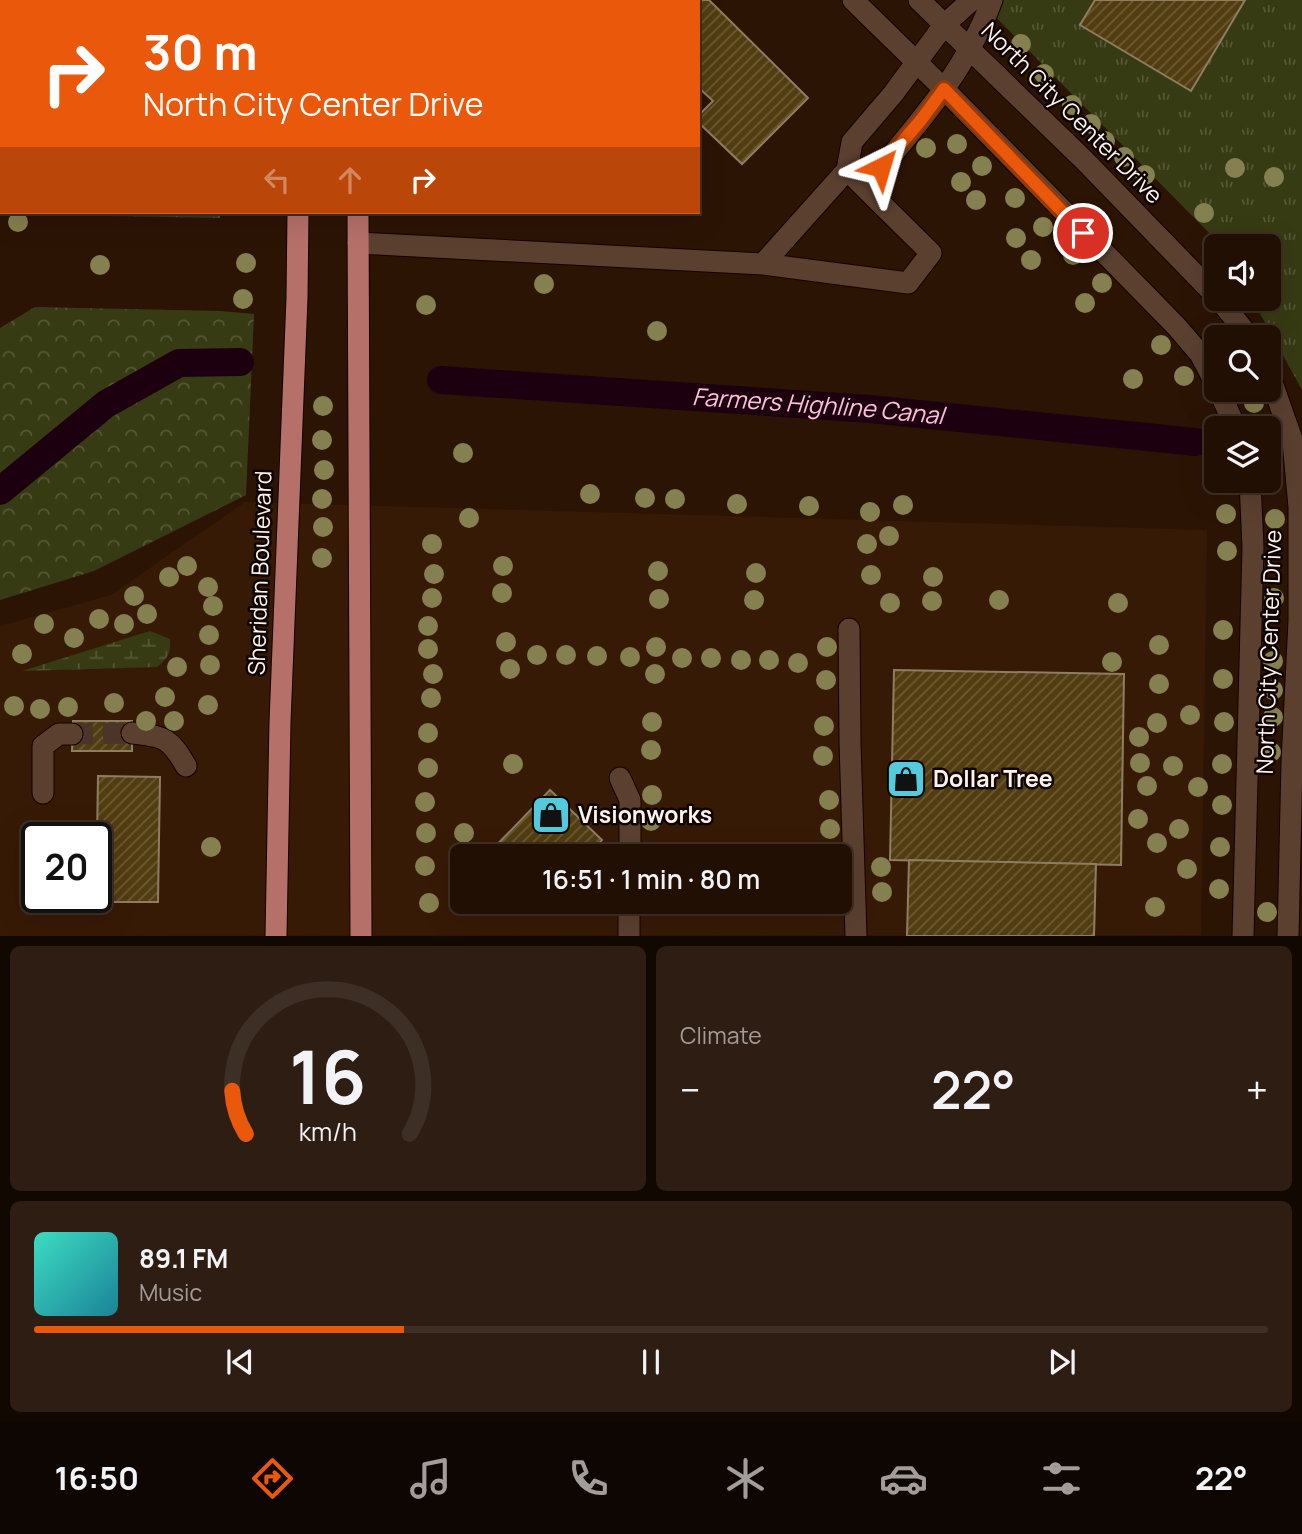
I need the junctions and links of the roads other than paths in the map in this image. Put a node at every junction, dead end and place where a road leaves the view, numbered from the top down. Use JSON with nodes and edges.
{"nodes":[{"id":1,"x":853,"y":0,"type":"edge"},
{"id":2,"x":919,"y":0,"type":"edge"},
{"id":3,"x":972,"y":0,"type":"edge"},
{"id":4,"x":992,"y":0,"type":"edge"},
{"id":5,"x":944,"y":25,"type":"junction"},
{"id":6,"x":971,"y":50,"type":"junction"},
{"id":7,"x":917,"y":63,"type":"junction"},
{"id":8,"x":944,"y":89,"type":"junction"},
{"id":9,"x":847,"y":170,"type":"junction"},
{"id":10,"x":298,"y":214,"type":"edge"},
{"id":11,"x":358,"y":214,"type":"edge"},
{"id":12,"x":358,"y":243,"type":"junction"},
{"id":13,"x":763,"y":264,"type":"junction"},
{"id":14,"x":1204,"y":284,"type":"edge"},
{"id":15,"x":1228,"y":311,"type":"edge"},
{"id":16,"x":1240,"y":325,"type":"edge"},
{"id":17,"x":1204,"y":362,"type":"edge"},
{"id":18,"x":1279,"y":402,"type":"edge"},
{"id":19,"x":1251,"y":493,"type":"edge"},
{"id":20,"x":849,"y":629,"type":"dead end"},
{"id":21,"x":132,"y":733,"type":"tunnel mouth"},
{"id":22,"x":72,"y":734,"type":"tunnel mouth"},
{"id":23,"x":186,"y":766,"type":"dead end"},
{"id":24,"x":620,"y":778,"type":"dead end"},
{"id":25,"x":43,"y":793,"type":"dead end"},
{"id":26,"x":630,"y":844,"type":"edge"},
{"id":27,"x":629,"y":914,"type":"edge"},
{"id":28,"x":276,"y":936,"type":"edge"},
{"id":29,"x":361,"y":936,"type":"edge"},
{"id":30,"x":629,"y":936,"type":"edge"},
{"id":31,"x":856,"y":936,"type":"edge"},
{"id":32,"x":1242,"y":936,"type":"edge"},
{"id":33,"x":1289,"y":936,"type":"edge"}],
"edges":[{"from":1,"to":7,"type":"street"},
{"from":2,"to":5,"type":"street","name":"North City Center Drive"},
{"from":3,"to":5,"type":"street"},
{"from":4,"to":6,"type":"street"},
{"from":5,"to":6,"type":"street","name":"North City Center Drive"},
{"from":5,"to":7,"type":"street"},
{"from":6,"to":8,"type":"street"},
{"from":6,"to":14,"type":"street","name":"North City Center Drive"},
{"from":7,"to":8,"type":"street"},
{"from":7,"to":9,"type":"street"},
{"from":8,"to":9,"type":"street"},
{"from":8,"to":17,"type":"street"},
{"from":9,"to":13,"type":"street"},
{"from":9,"to":13,"type":"street"},
{"from":10,"to":28,"type":"main road","name":"Sheridan Boulevard"},
{"from":11,"to":12,"type":"main road"},
{"from":12,"to":13,"type":"street"},
{"from":12,"to":29,"type":"main road"},
{"from":15,"to":16,"type":"street","name":"North City Center Drive"},
{"from":18,"to":33,"type":"street","name":"North City Center Drive"},
{"from":19,"to":32,"type":"street","name":"North City Center Drive"},
{"from":20,"to":31,"type":"street"},
{"from":21,"to":23,"type":"street"},
{"from":22,"to":25,"type":"street"},
{"from":24,"to":26,"type":"street"},
{"from":27,"to":30,"type":"street"}]}
